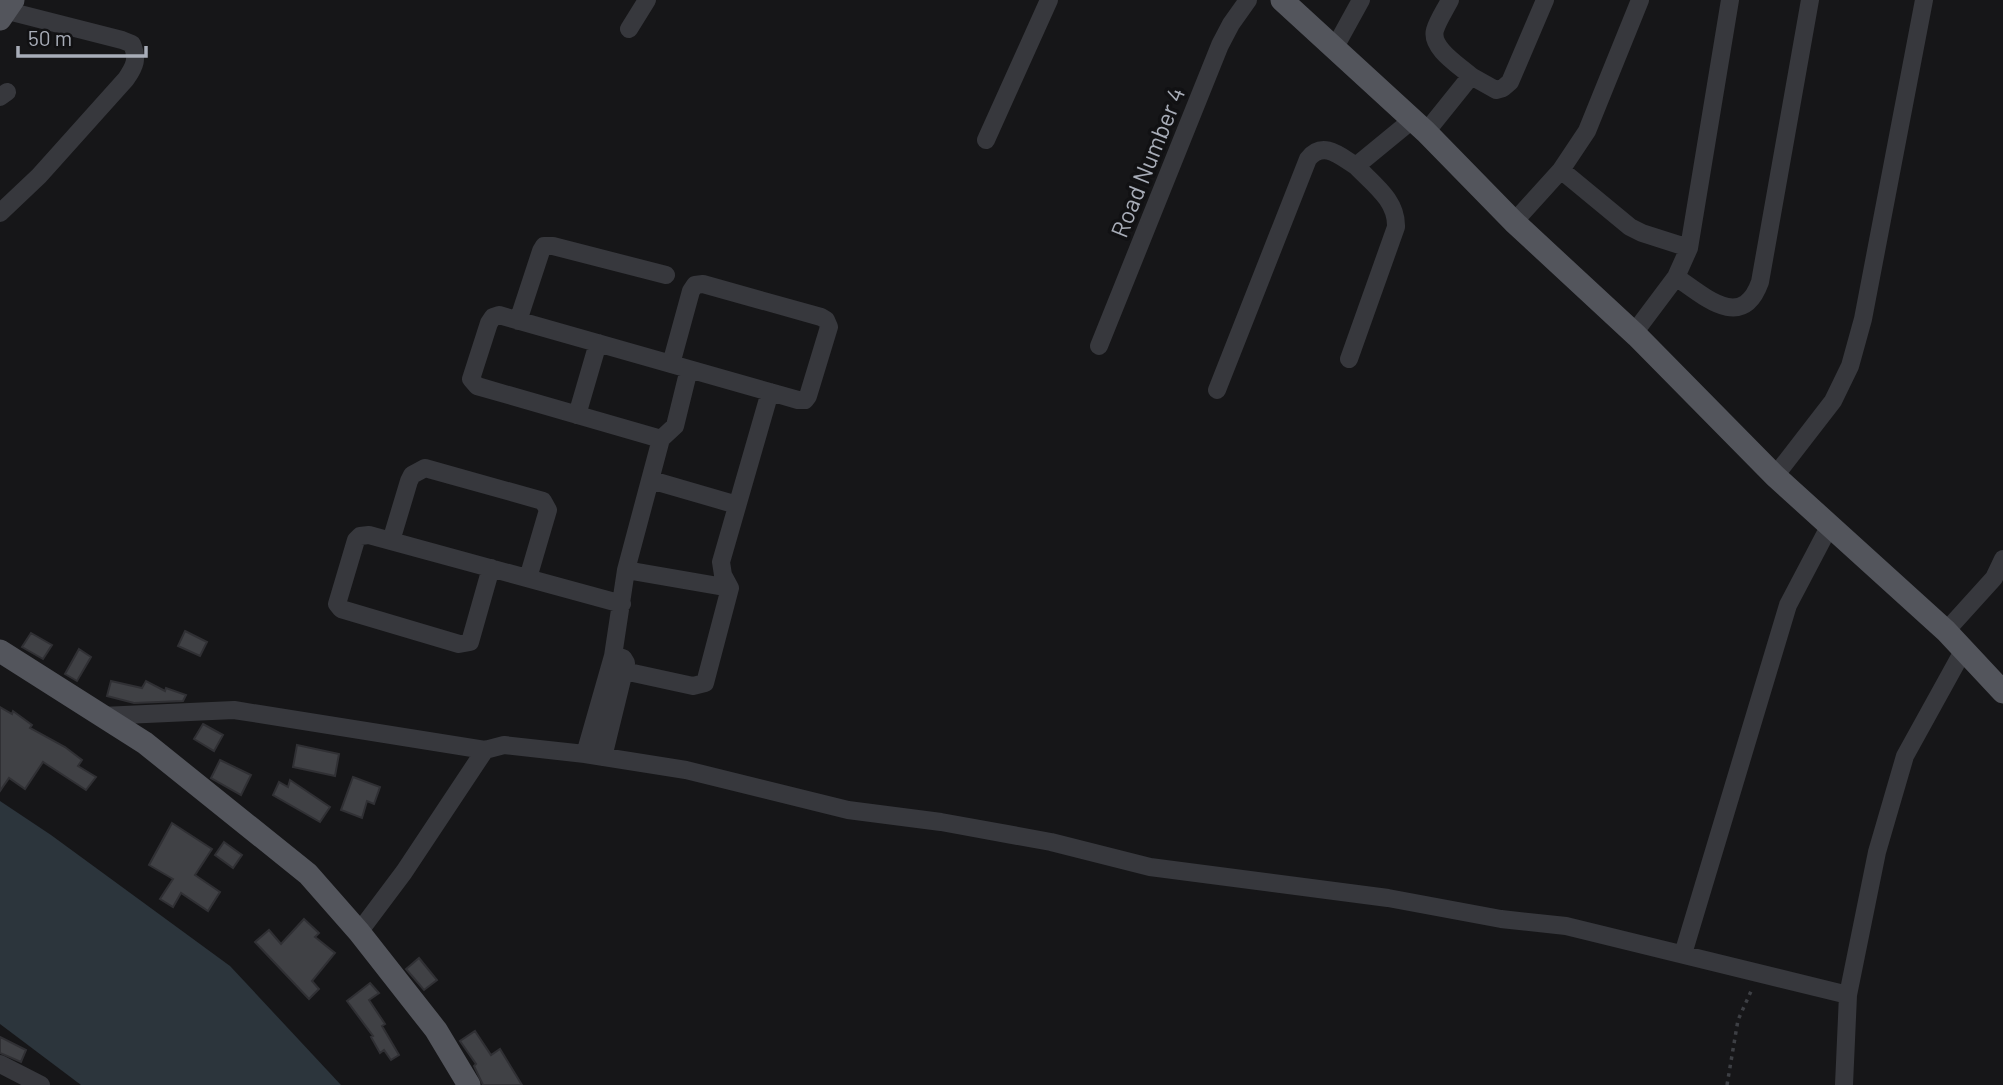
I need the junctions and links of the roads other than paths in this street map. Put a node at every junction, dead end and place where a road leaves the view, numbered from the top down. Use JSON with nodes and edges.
{"nodes":[{"id":1,"x":647,"y":0,"type":"edge"},
{"id":2,"x":1049,"y":0,"type":"edge"},
{"id":3,"x":1248,"y":0,"type":"edge"},
{"id":4,"x":1282,"y":0,"type":"edge"},
{"id":5,"x":1362,"y":0,"type":"edge"},
{"id":6,"x":1450,"y":0,"type":"edge"},
{"id":7,"x":1545,"y":0,"type":"edge"},
{"id":8,"x":1640,"y":0,"type":"edge"},
{"id":9,"x":1730,"y":0,"type":"edge"},
{"id":10,"x":1810,"y":0,"type":"edge"},
{"id":11,"x":1924,"y":0,"type":"edge"},
{"id":12,"x":7,"y":10,"type":"edge"},
{"id":13,"x":629,"y":29,"type":"dead end"},
{"id":14,"x":1334,"y":49,"type":"junction"},
{"id":15,"x":1471,"y":76,"type":"junction"},
{"id":16,"x":1419,"y":126,"type":"junction"},
{"id":17,"x":986,"y":140,"type":"dead end"},
{"id":18,"x":1356,"y":166,"type":"junction"},
{"id":19,"x":1561,"y":170,"type":"junction"},
{"id":20,"x":0,"y":213,"type":"edge"},
{"id":21,"x":1514,"y":222,"type":"junction"},
{"id":22,"x":1689,"y":248,"type":"junction"},
{"id":23,"x":666,"y":275,"type":"dead end"},
{"id":24,"x":1676,"y":277,"type":"junction"},
{"id":25,"x":518,"y":321,"type":"junction"},
{"id":26,"x":1634,"y":333,"type":"junction"},
{"id":27,"x":598,"y":343,"type":"junction"},
{"id":28,"x":1099,"y":346,"type":"dead end"},
{"id":29,"x":1349,"y":359,"type":"dead end"},
{"id":30,"x":671,"y":364,"type":"junction"},
{"id":31,"x":689,"y":369,"type":"junction"},
{"id":32,"x":1217,"y":390,"type":"dead end"},
{"id":33,"x":770,"y":392,"type":"junction"},
{"id":34,"x":577,"y":415,"type":"junction"},
{"id":35,"x":661,"y":439,"type":"junction"},
{"id":36,"x":1775,"y":476,"type":"junction"},
{"id":37,"x":650,"y":480,"type":"junction"},
{"id":38,"x":737,"y":505,"type":"junction"},
{"id":39,"x":1829,"y":527,"type":"junction"},
{"id":40,"x":391,"y":541,"type":"junction"},
{"id":41,"x":2003,"y":559,"type":"edge"},
{"id":42,"x":491,"y":568,"type":"junction"},
{"id":43,"x":626,"y":570,"type":"junction"},
{"id":44,"x":528,"y":578,"type":"junction"},
{"id":45,"x":730,"y":588,"type":"junction"},
{"id":46,"x":622,"y":604,"type":"junction"},
{"id":47,"x":1946,"y":631,"type":"junction"},
{"id":48,"x":0,"y":651,"type":"edge"},
{"id":49,"x":1963,"y":651,"type":"junction"},
{"id":50,"x":612,"y":656,"type":"junction"},
{"id":51,"x":624,"y":671,"type":"junction"},
{"id":52,"x":2003,"y":692,"type":"edge"},
{"id":53,"x":102,"y":716,"type":"junction"},
{"id":54,"x":485,"y":750,"type":"junction"},
{"id":55,"x":594,"y":755,"type":"junction"},
{"id":56,"x":359,"y":932,"type":"junction"},
{"id":57,"x":1683,"y":954,"type":"junction"},
{"id":58,"x":1848,"y":995,"type":"junction"},
{"id":59,"x":0,"y":1064,"type":"edge"},
{"id":60,"x":41,"y":1085,"type":"edge"},
{"id":61,"x":470,"y":1085,"type":"edge"},
{"id":62,"x":1844,"y":1085,"type":"edge"}],
"edges":[{"from":1,"to":13,"type":"street"},
{"from":2,"to":17,"type":"street"},
{"from":3,"to":28,"type":"street","name":"Road Number 4"},
{"from":4,"to":14,"type":"main road"},
{"from":5,"to":14,"type":"street"},
{"from":6,"to":15,"type":"street"},
{"from":7,"to":15,"type":"street"},
{"from":8,"to":19,"type":"street"},
{"from":9,"to":22,"type":"street"},
{"from":10,"to":24,"type":"street"},
{"from":11,"to":36,"type":"street"},
{"from":12,"to":20,"type":"street"},
{"from":14,"to":16,"type":"main road"},
{"from":15,"to":16,"type":"street"},
{"from":16,"to":18,"type":"street"},
{"from":16,"to":21,"type":"main road"},
{"from":18,"to":29,"type":"street"},
{"from":18,"to":32,"type":"street"},
{"from":19,"to":21,"type":"street"},
{"from":19,"to":22,"type":"street"},
{"from":21,"to":26,"type":"main road"},
{"from":22,"to":24,"type":"street"},
{"from":23,"to":25,"type":"street"},
{"from":24,"to":26,"type":"street"},
{"from":25,"to":27,"type":"street"},
{"from":25,"to":34,"type":"street"},
{"from":26,"to":36,"type":"main road"},
{"from":27,"to":30,"type":"street"},
{"from":27,"to":34,"type":"street"},
{"from":30,"to":31,"type":"street"},
{"from":30,"to":33,"type":"street"},
{"from":31,"to":33,"type":"street"},
{"from":31,"to":35,"type":"street"},
{"from":33,"to":38,"type":"street"},
{"from":34,"to":35,"type":"street"},
{"from":35,"to":37,"type":"street"},
{"from":36,"to":39,"type":"main road"},
{"from":37,"to":38,"type":"street"},
{"from":37,"to":43,"type":"street"},
{"from":38,"to":45,"type":"street"},
{"from":39,"to":47,"type":"main road"},
{"from":39,"to":57,"type":"street"},
{"from":40,"to":42,"type":"street"},
{"from":40,"to":42,"type":"street"},
{"from":40,"to":44,"type":"street"},
{"from":41,"to":47,"type":"street"},
{"from":42,"to":44,"type":"street"},
{"from":43,"to":45,"type":"street"},
{"from":43,"to":46,"type":"street"},
{"from":44,"to":46,"type":"street"},
{"from":45,"to":51,"type":"street"},
{"from":46,"to":50,"type":"street"},
{"from":47,"to":49,"type":"main road"},
{"from":48,"to":53,"type":"main road"},
{"from":49,"to":52,"type":"main road"},
{"from":49,"to":58,"type":"street"},
{"from":50,"to":51,"type":"street"},
{"from":50,"to":55,"type":"street"},
{"from":51,"to":55,"type":"street"},
{"from":53,"to":54,"type":"street"},
{"from":53,"to":56,"type":"main road"},
{"from":54,"to":55,"type":"street"},
{"from":54,"to":56,"type":"street"},
{"from":55,"to":57,"type":"street"},
{"from":56,"to":61,"type":"main road"},
{"from":57,"to":58,"type":"street"},
{"from":58,"to":62,"type":"street"},
{"from":59,"to":60,"type":"street"}]}
